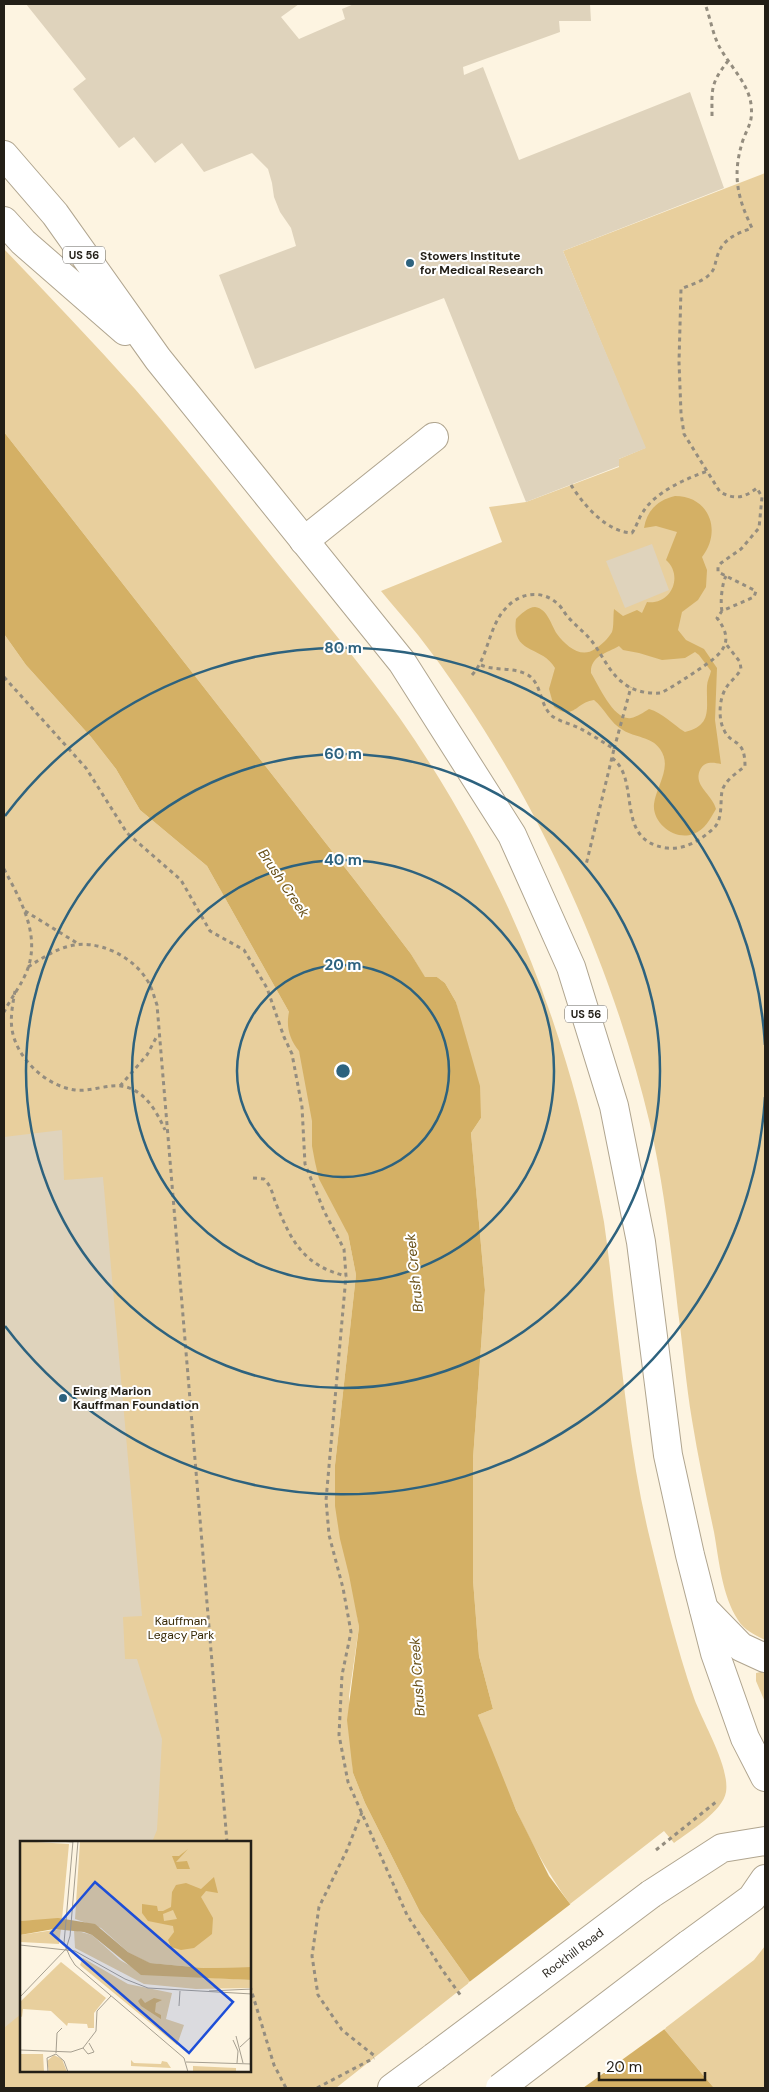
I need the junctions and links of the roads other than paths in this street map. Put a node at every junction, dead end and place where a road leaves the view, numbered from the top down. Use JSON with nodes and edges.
{"nodes":[{"id":1,"x":4,"y":155,"type":"edge"},
{"id":2,"x":4,"y":222,"type":"edge"},
{"id":3,"x":158,"y":359,"type":"junction"},
{"id":4,"x":434,"y":437,"type":"dead end"},
{"id":5,"x":304,"y":541,"type":"junction"},
{"id":6,"x":704,"y":1608,"type":"junction"},
{"id":7,"x":765,"y":1658,"type":"edge"},
{"id":8,"x":765,"y":1777,"type":"edge"},
{"id":9,"x":765,"y":1841,"type":"edge"},
{"id":10,"x":765,"y":1879,"type":"edge"},
{"id":11,"x":392,"y":2088,"type":"edge"},
{"id":12,"x":500,"y":2088,"type":"edge"}],
"edges":[{"from":1,"to":3,"type":"main road","number":"US 56"},
{"from":2,"to":3,"type":"main road","number":"US 56"},
{"from":3,"to":5,"type":"main road","number":"US 56"},
{"from":4,"to":5,"type":"main road"},
{"from":5,"to":6,"type":"main road","number":"US 56"},
{"from":6,"to":7,"type":"main road"},
{"from":6,"to":8,"type":"main road","number":"US 56"},
{"from":9,"to":11,"type":"main road","name":"Rockhill Road","bridge":true},
{"from":10,"to":12,"type":"main road","bridge":true}]}
